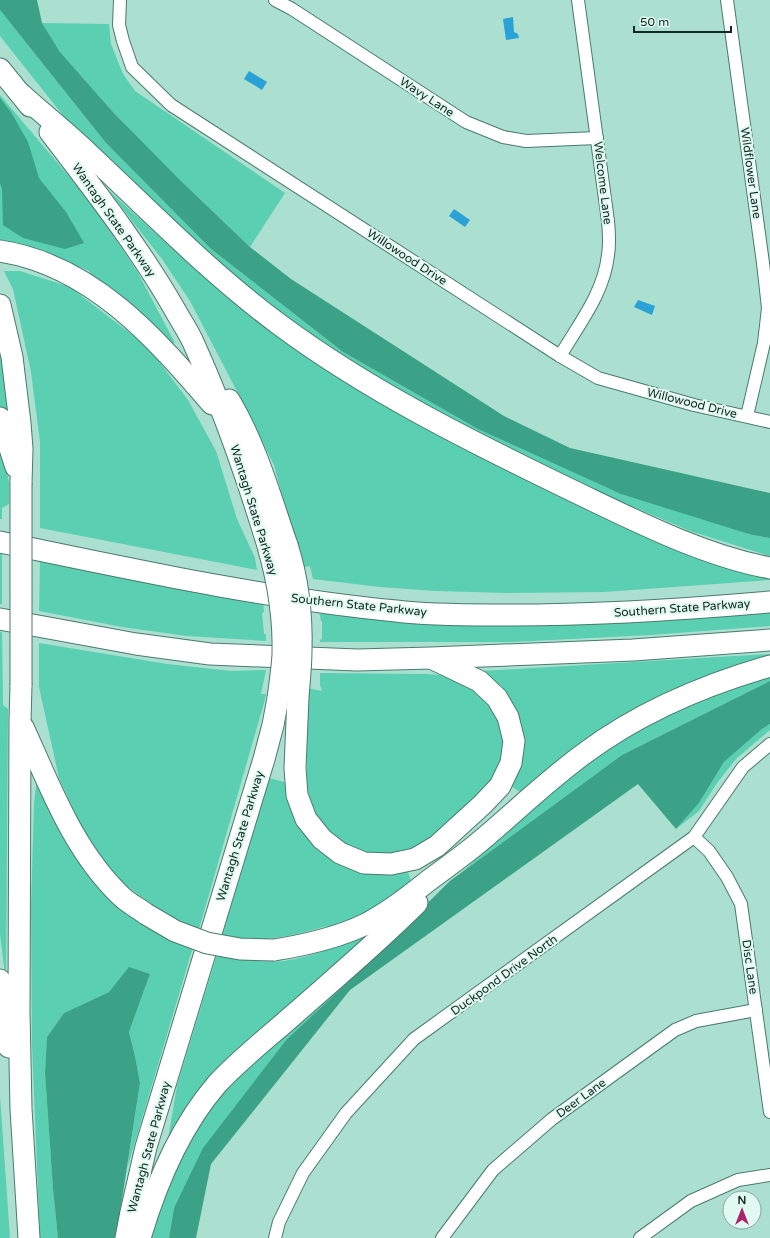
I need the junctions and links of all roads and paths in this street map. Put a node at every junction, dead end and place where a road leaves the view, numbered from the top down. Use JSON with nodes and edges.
{"nodes":[{"id":1,"x":120,"y":0,"type":"edge"},
{"id":2,"x":275,"y":0,"type":"edge"},
{"id":3,"x":578,"y":0,"type":"edge"},
{"id":4,"x":727,"y":0,"type":"edge"},
{"id":5,"x":0,"y":69,"type":"edge"},
{"id":6,"x":21,"y":94,"type":"junction"},
{"id":7,"x":596,"y":138,"type":"junction"},
{"id":8,"x":0,"y":251,"type":"edge"},
{"id":9,"x":0,"y":305,"type":"edge"},
{"id":10,"x":192,"y":340,"type":"junction"},
{"id":11,"x":560,"y":356,"type":"junction"},
{"id":12,"x":747,"y":416,"type":"junction"},
{"id":13,"x":0,"y":418,"type":"edge"},
{"id":14,"x":224,"y":418,"type":"junction"},
{"id":15,"x":770,"y":422,"type":"edge"},
{"id":16,"x":21,"y":483,"type":"junction"},
{"id":17,"x":0,"y":542,"type":"edge"},
{"id":18,"x":278,"y":546,"type":"junction"},
{"id":19,"x":770,"y":568,"type":"edge"},
{"id":20,"x":770,"y":602,"type":"edge"},
{"id":21,"x":0,"y":619,"type":"edge"},
{"id":22,"x":770,"y":640,"type":"edge"},
{"id":23,"x":431,"y":658,"type":"junction"},
{"id":24,"x":770,"y":666,"type":"edge"},
{"id":25,"x":288,"y":698,"type":"junction"},
{"id":26,"x":20,"y":721,"type":"junction"},
{"id":27,"x":770,"y":744,"type":"edge"},
{"id":28,"x":694,"y":837,"type":"junction"},
{"id":29,"x":472,"y":848,"type":"junction"},
{"id":30,"x":0,"y":980,"type":"edge"},
{"id":31,"x":756,"y":1010,"type":"junction"},
{"id":32,"x":21,"y":1109,"type":"junction"},
{"id":33,"x":770,"y":1112,"type":"edge"},
{"id":34,"x":770,"y":1175,"type":"edge"},
{"id":35,"x":29,"y":1238,"type":"edge"},
{"id":36,"x":126,"y":1238,"type":"edge"},
{"id":37,"x":140,"y":1238,"type":"edge"},
{"id":38,"x":275,"y":1238,"type":"edge"},
{"id":39,"x":442,"y":1238,"type":"edge"},
{"id":40,"x":640,"y":1238,"type":"edge"}],
"edges":[{"from":1,"to":11,"type":"street","name":"Willowood Drive"},
{"from":2,"to":7,"type":"street","name":"Wavy Lane"},
{"from":3,"to":7,"type":"street","name":"Welcome Lane"},
{"from":4,"to":12,"type":"street","name":"Wildflower Lane"},
{"from":5,"to":6,"type":"highway","name":"Wantagh State Parkway"},
{"from":6,"to":10,"type":"highway","name":"Wantagh State Parkway"},
{"from":6,"to":19,"type":"highway"},
{"from":7,"to":11,"type":"street","name":"Welcome Lane"},
{"from":8,"to":14,"type":"highway"},
{"from":9,"to":16,"type":"highway"},
{"from":10,"to":14,"type":"highway","name":"Wantagh State Parkway"},
{"from":10,"to":18,"type":"highway"},
{"from":11,"to":12,"type":"street","name":"Willowood Drive"},
{"from":12,"to":15,"type":"street","name":"Willowood Drive"},
{"from":13,"to":16,"type":"highway"},
{"from":14,"to":18,"type":"highway","name":"Wantagh State Parkway"},
{"from":16,"to":26,"type":"highway","bridge":true},
{"from":17,"to":20,"type":"highway","name":"Southern State Parkway"},
{"from":18,"to":25,"type":"highway","name":"Wantagh State Parkway","bridge":true},
{"from":21,"to":23,"type":"highway"},
{"from":22,"to":23,"type":"highway"},
{"from":23,"to":25,"type":"highway"},
{"from":24,"to":29,"type":"highway"},
{"from":25,"to":36,"type":"highway","name":"Wantagh State Parkway"},
{"from":26,"to":29,"type":"highway","bridge":true},
{"from":26,"to":32,"type":"highway"},
{"from":27,"to":28,"type":"street","name":"Duckpond Drive North"},
{"from":28,"to":31,"type":"street","name":"Disc Lane"},
{"from":28,"to":38,"type":"street","name":"Duckpond Drive North"},
{"from":29,"to":37,"type":"highway"},
{"from":30,"to":32,"type":"highway"},
{"from":31,"to":33,"type":"street","name":"Disc Lane"},
{"from":31,"to":39,"type":"street","name":"Deer Lane"},
{"from":32,"to":35,"type":"highway"},
{"from":34,"to":40,"type":"street"}]}
